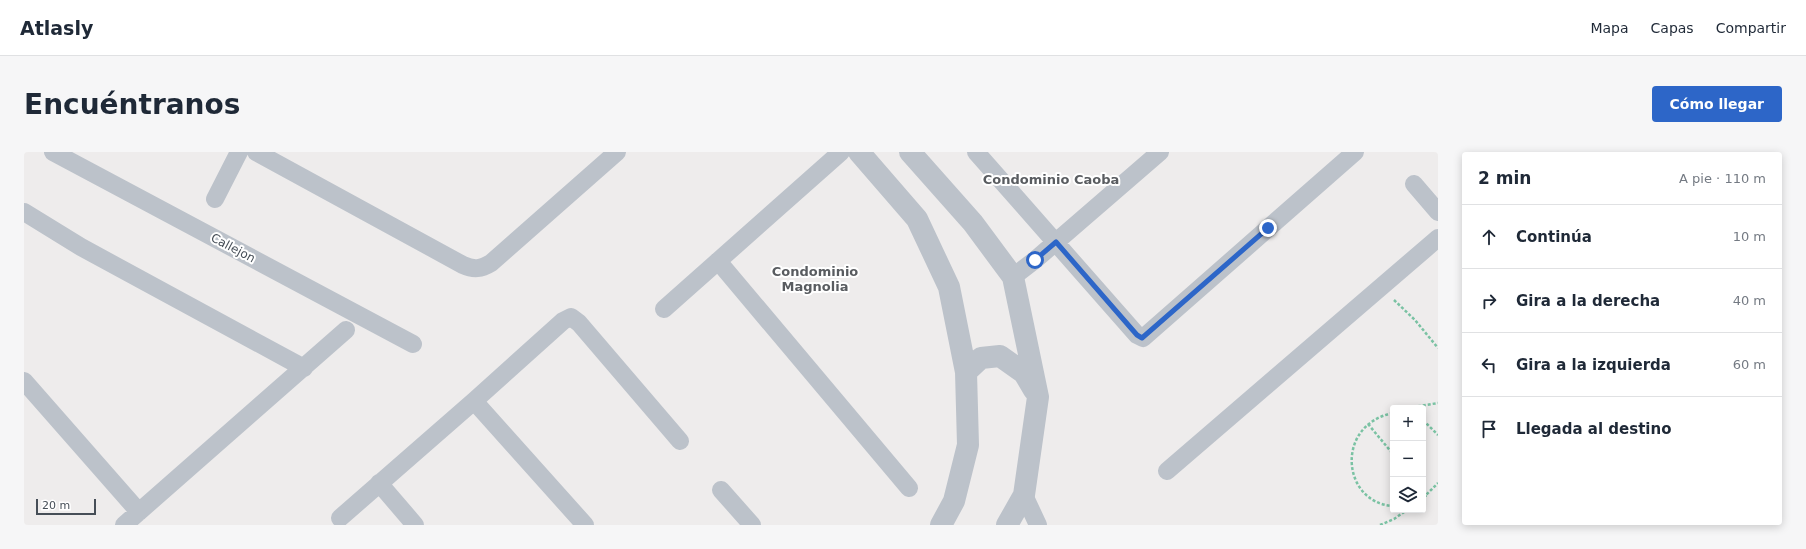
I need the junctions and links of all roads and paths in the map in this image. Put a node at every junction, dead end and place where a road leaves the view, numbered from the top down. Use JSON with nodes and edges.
{"nodes":[{"id":1,"x":53,"y":152,"type":"edge"},
{"id":2,"x":239,"y":152,"type":"edge"},
{"id":3,"x":256,"y":152,"type":"edge"},
{"id":4,"x":617,"y":152,"type":"edge"},
{"id":5,"x":841,"y":152,"type":"edge"},
{"id":6,"x":859,"y":152,"type":"edge"},
{"id":7,"x":910,"y":152,"type":"edge"},
{"id":8,"x":976,"y":152,"type":"edge"},
{"id":9,"x":1160,"y":152,"type":"edge"},
{"id":10,"x":1355,"y":152,"type":"edge"},
{"id":11,"x":1414,"y":184,"type":"dead end"},
{"id":12,"x":215,"y":199,"type":"dead end"},
{"id":13,"x":24,"y":212,"type":"edge"},
{"id":14,"x":1438,"y":212,"type":"edge"},
{"id":15,"x":1438,"y":238,"type":"edge"},
{"id":16,"x":1056,"y":242,"type":"junction"},
{"id":17,"x":718,"y":261,"type":"junction"},
{"id":18,"x":1013,"y":277,"type":"junction"},
{"id":19,"x":1380,"y":287,"type":"junction"},
{"id":20,"x":664,"y":309,"type":"dead end"},
{"id":21,"x":346,"y":330,"type":"dead end"},
{"id":22,"x":413,"y":344,"type":"dead end"},
{"id":23,"x":1438,"y":348,"type":"edge"},
{"id":24,"x":304,"y":368,"type":"junction"},
{"id":25,"x":966,"y":372,"type":"junction"},
{"id":26,"x":24,"y":381,"type":"edge"},
{"id":27,"x":1038,"y":396,"type":"junction"},
{"id":28,"x":474,"y":401,"type":"junction"},
{"id":29,"x":1438,"y":403,"type":"edge"},
{"id":30,"x":1426,"y":405,"type":"edge"},
{"id":31,"x":1390,"y":414,"type":"edge"},
{"id":32,"x":1426,"y":423,"type":"edge"},
{"id":33,"x":1368,"y":424,"type":"junction"},
{"id":34,"x":1438,"y":435,"type":"edge"},
{"id":35,"x":680,"y":441,"type":"dead end"},
{"id":36,"x":1390,"y":450,"type":"edge"},
{"id":37,"x":1167,"y":471,"type":"dead end"},
{"id":38,"x":379,"y":483,"type":"junction"},
{"id":39,"x":1438,"y":484,"type":"edge"},
{"id":40,"x":909,"y":488,"type":"dead end"},
{"id":41,"x":721,"y":490,"type":"dead end"},
{"id":42,"x":1024,"y":495,"type":"junction"},
{"id":43,"x":1427,"y":496,"type":"edge"},
{"id":44,"x":954,"y":501,"type":"junction"},
{"id":45,"x":1390,"y":505,"type":"edge"},
{"id":46,"x":139,"y":512,"type":"junction"},
{"id":47,"x":1403,"y":513,"type":"edge"},
{"id":48,"x":340,"y":518,"type":"dead end"},
{"id":49,"x":124,"y":525,"type":"edge"},
{"id":50,"x":415,"y":525,"type":"edge"},
{"id":51,"x":584,"y":525,"type":"edge"},
{"id":52,"x":752,"y":525,"type":"edge"},
{"id":53,"x":941,"y":525,"type":"edge"},
{"id":54,"x":954,"y":525,"type":"edge"},
{"id":55,"x":1007,"y":525,"type":"edge"},
{"id":56,"x":1038,"y":525,"type":"edge"},
{"id":57,"x":1380,"y":525,"type":"edge"}],
"edges":[{"from":1,"to":22,"type":"street","name":"Callejon"},
{"from":2,"to":12,"type":"street"},
{"from":3,"to":4,"type":"street"},
{"from":5,"to":17,"type":"street"},
{"from":6,"to":25,"type":"street"},
{"from":7,"to":18,"type":"street"},
{"from":8,"to":16,"type":"street"},
{"from":9,"to":16,"type":"street"},
{"from":10,"to":16,"type":"street"},
{"from":11,"to":14,"type":"street"},
{"from":13,"to":24,"type":"street"},
{"from":15,"to":19,"type":"street"},
{"from":16,"to":18,"type":"street"},
{"from":17,"to":20,"type":"street"},
{"from":17,"to":40,"type":"street"},
{"from":18,"to":27,"type":"street"},
{"from":19,"to":23,"type":"path"},
{"from":19,"to":37,"type":"street"},
{"from":21,"to":24,"type":"street"},
{"from":24,"to":46,"type":"street"},
{"from":25,"to":27,"type":"street"},
{"from":25,"to":44,"type":"street"},
{"from":26,"to":46,"type":"street"},
{"from":27,"to":42,"type":"street"},
{"from":28,"to":35,"type":"street"},
{"from":28,"to":38,"type":"street"},
{"from":28,"to":51,"type":"street"},
{"from":29,"to":30,"type":"path"},
{"from":31,"to":33,"type":"path"},
{"from":32,"to":34,"type":"path"},
{"from":33,"to":36,"type":"path"},
{"from":33,"to":45,"type":"path"},
{"from":38,"to":48,"type":"street"},
{"from":38,"to":50,"type":"street"},
{"from":39,"to":43,"type":"path"},
{"from":41,"to":52,"type":"street"},
{"from":42,"to":55,"type":"street"},
{"from":42,"to":56,"type":"street"},
{"from":44,"to":53,"type":"street"},
{"from":44,"to":54,"type":"street"},
{"from":46,"to":49,"type":"street"},
{"from":47,"to":57,"type":"path"}]}
